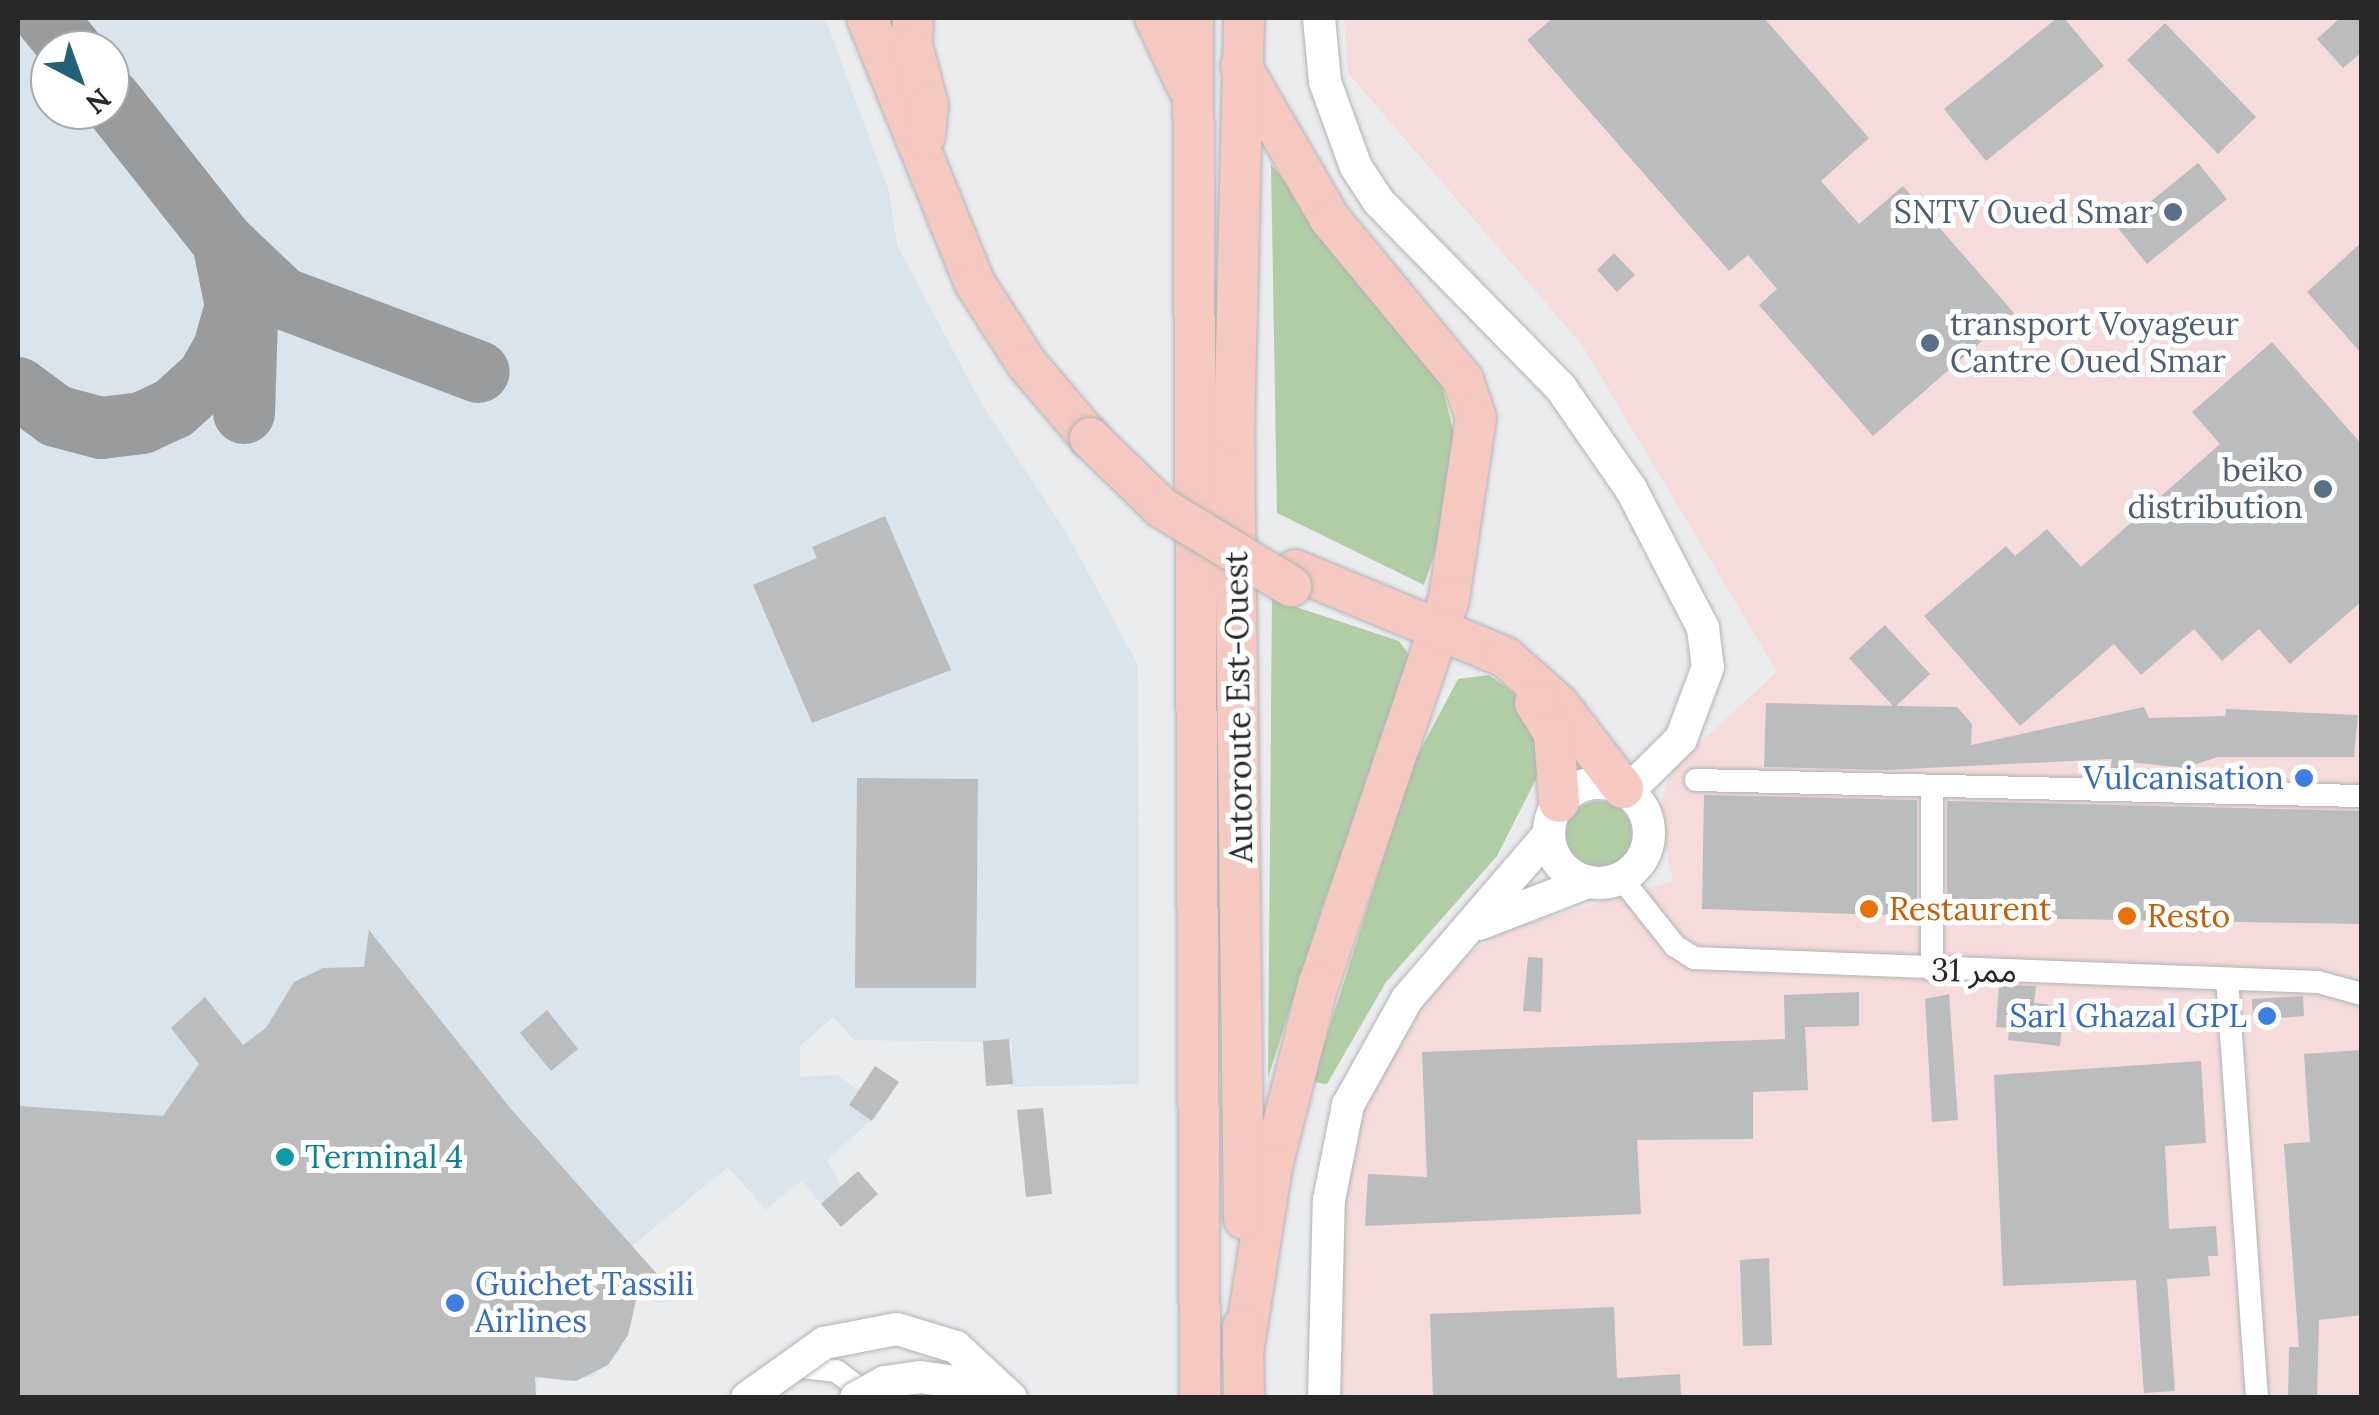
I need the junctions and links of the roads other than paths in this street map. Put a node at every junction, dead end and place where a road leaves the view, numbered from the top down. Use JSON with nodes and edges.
{"nodes":[{"id":1,"x":867,"y":18,"type":"edge"},
{"id":2,"x":888,"y":18,"type":"edge"},
{"id":3,"x":913,"y":18,"type":"edge"},
{"id":4,"x":1155,"y":18,"type":"edge"},
{"id":5,"x":1193,"y":18,"type":"edge"},
{"id":6,"x":1244,"y":18,"type":"edge"},
{"id":7,"x":1319,"y":23,"type":"edge"},
{"id":8,"x":1241,"y":66,"type":"junction"},
{"id":9,"x":1192,"y":98,"type":"junction"},
{"id":10,"x":925,"y":136,"type":"junction"},
{"id":11,"x":1096,"y":434,"type":"junction"},
{"id":12,"x":1439,"y":635,"type":"junction"},
{"id":13,"x":1696,"y":780,"type":"dead end"},
{"id":14,"x":1932,"y":786,"type":"junction"},
{"id":15,"x":1626,"y":790,"type":"junction"},
{"id":16,"x":2362,"y":796,"type":"edge"},
{"id":17,"x":1554,"y":818,"type":"junction"},
{"id":18,"x":1621,"y":878,"type":"junction"},
{"id":19,"x":1588,"y":882,"type":"junction"},
{"id":20,"x":1475,"y":926,"type":"junction"},
{"id":21,"x":1932,"y":970,"type":"junction"},
{"id":22,"x":2228,"y":979,"type":"junction"},
{"id":23,"x":2362,"y":994,"type":"edge"},
{"id":24,"x":1243,"y":1353,"type":"junction"},
{"id":25,"x":745,"y":1398,"type":"edge"},
{"id":26,"x":856,"y":1398,"type":"edge"},
{"id":27,"x":873,"y":1398,"type":"edge"},
{"id":28,"x":984,"y":1398,"type":"edge"},
{"id":29,"x":1011,"y":1398,"type":"edge"},
{"id":30,"x":1200,"y":1398,"type":"edge"},
{"id":31,"x":1244,"y":1398,"type":"edge"},
{"id":32,"x":1324,"y":1398,"type":"edge"},
{"id":33,"x":2257,"y":1398,"type":"edge"}],
"edges":[{"from":1,"to":11,"type":"highway"},
{"from":2,"to":10,"type":"highway"},
{"from":3,"to":10,"type":"highway"},
{"from":4,"to":9,"type":"highway"},
{"from":5,"to":9,"type":"highway","name":"Autoroute Est-Ouest"},
{"from":6,"to":8,"type":"highway","name":"Autoroute Est-Ouest"},
{"from":7,"to":15,"type":"main road"},
{"from":8,"to":12,"type":"highway"},
{"from":8,"to":24,"type":"highway","name":"Autoroute Est-Ouest"},
{"from":9,"to":30,"type":"highway","name":"Autoroute Est-Ouest"},
{"from":10,"to":11,"type":"highway"},
{"from":11,"to":12,"type":"highway","bridge":true},
{"from":12,"to":15,"type":"highway"},
{"from":12,"to":17,"type":"highway"},
{"from":12,"to":24,"type":"highway"},
{"from":13,"to":14,"type":"street"},
{"from":14,"to":16,"type":"street"},
{"from":14,"to":21,"type":"street"},
{"from":15,"to":17,"type":"main road"},
{"from":15,"to":18,"type":"main road"},
{"from":17,"to":19,"type":"main road"},
{"from":17,"to":20,"type":"main road"},
{"from":18,"to":19,"type":"main road"},
{"from":18,"to":21,"type":"street","name":"ممر 31"},
{"from":19,"to":20,"type":"main road"},
{"from":20,"to":32,"type":"main road"},
{"from":21,"to":22,"type":"street","name":"ممر 31"},
{"from":22,"to":23,"type":"street","name":"ممر 31"},
{"from":22,"to":33,"type":"street"},
{"from":24,"to":31,"type":"highway","name":"Autoroute Est-Ouest"},
{"from":25,"to":27,"type":"street"},
{"from":25,"to":29,"type":"main road","bridge":true},
{"from":26,"to":28,"type":"main road","bridge":true}]}
